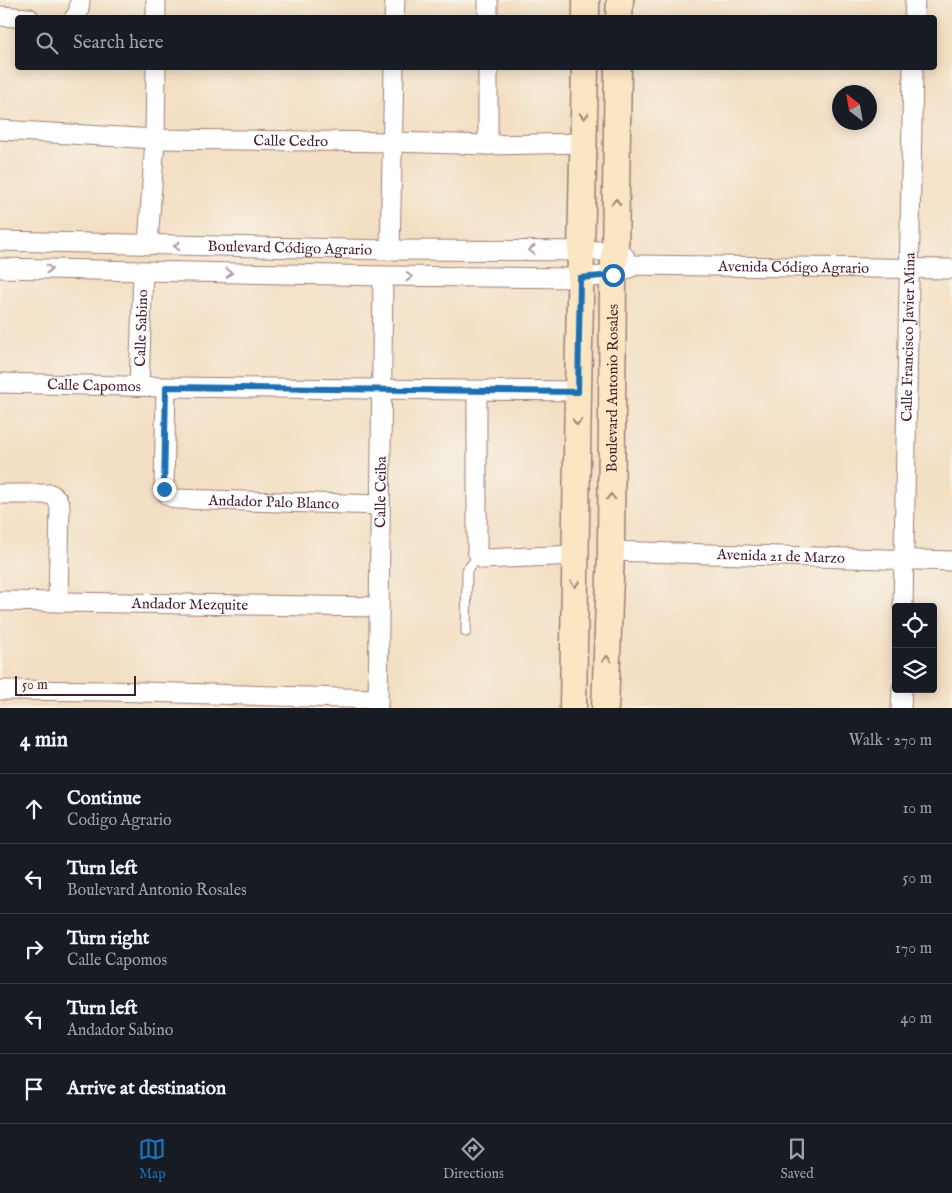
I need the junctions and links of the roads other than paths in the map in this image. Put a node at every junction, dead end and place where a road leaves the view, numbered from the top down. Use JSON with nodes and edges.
{"nodes":[{"id":1,"x":80,"y":0,"type":"edge"},
{"id":2,"x":156,"y":0,"type":"edge"},
{"id":3,"x":395,"y":0,"type":"edge"},
{"id":4,"x":488,"y":0,"type":"edge"},
{"id":5,"x":586,"y":0,"type":"edge"},
{"id":6,"x":620,"y":0,"type":"edge"},
{"id":7,"x":915,"y":0,"type":"edge"},
{"id":8,"x":78,"y":15,"type":"edge"},
{"id":9,"x":156,"y":15,"type":"edge"},
{"id":10,"x":394,"y":15,"type":"edge"},
{"id":11,"x":488,"y":15,"type":"edge"},
{"id":12,"x":586,"y":15,"type":"edge"},
{"id":13,"x":619,"y":15,"type":"edge"},
{"id":14,"x":914,"y":15,"type":"edge"},
{"id":15,"x":0,"y":16,"type":"edge"},
{"id":16,"x":15,"y":17,"type":"edge"},
{"id":17,"x":156,"y":70,"type":"edge"},
{"id":18,"x":394,"y":70,"type":"edge"},
{"id":19,"x":488,"y":70,"type":"edge"},
{"id":20,"x":585,"y":70,"type":"edge"},
{"id":21,"x":618,"y":70,"type":"edge"},
{"id":22,"x":913,"y":70,"type":"edge"},
{"id":23,"x":0,"y":130,"type":"edge"},
{"id":24,"x":155,"y":139,"type":"junction"},
{"id":25,"x":393,"y":142,"type":"junction"},
{"id":26,"x":583,"y":143,"type":"junction"},
{"id":27,"x":488,"y":145,"type":"junction"},
{"id":28,"x":0,"y":242,"type":"edge"},
{"id":29,"x":148,"y":245,"type":"junction"},
{"id":30,"x":390,"y":250,"type":"junction"},
{"id":31,"x":581,"y":250,"type":"junction"},
{"id":32,"x":621,"y":263,"type":"junction"},
{"id":33,"x":0,"y":268,"type":"edge"},
{"id":34,"x":910,"y":269,"type":"junction"},
{"id":35,"x":952,"y":269,"type":"edge"},
{"id":36,"x":143,"y":271,"type":"junction"},
{"id":37,"x":383,"y":276,"type":"junction"},
{"id":38,"x":580,"y":278,"type":"junction"},
{"id":39,"x":0,"y":383,"type":"edge"},
{"id":40,"x":139,"y":386,"type":"junction"},
{"id":41,"x":166,"y":387,"type":"junction"},
{"id":42,"x":382,"y":389,"type":"junction"},
{"id":43,"x":477,"y":391,"type":"junction"},
{"id":44,"x":578,"y":392,"type":"junction"},
{"id":45,"x":0,"y":494,"type":"edge"},
{"id":46,"x":380,"y":505,"type":"junction"},
{"id":47,"x":611,"y":551,"type":"junction"},
{"id":48,"x":479,"y":555,"type":"junction"},
{"id":49,"x":575,"y":555,"type":"junction"},
{"id":50,"x":904,"y":560,"type":"junction"},
{"id":51,"x":952,"y":561,"type":"edge"},
{"id":52,"x":0,"y":601,"type":"edge"},
{"id":53,"x":58,"y":602,"type":"junction"},
{"id":54,"x":903,"y":603,"type":"edge"},
{"id":55,"x":379,"y":608,"type":"junction"},
{"id":56,"x":466,"y":632,"type":"dead end"},
{"id":57,"x":0,"y":690,"type":"edge"},
{"id":58,"x":902,"y":693,"type":"edge"},
{"id":59,"x":108,"y":700,"type":"edge"},
{"id":60,"x":378,"y":703,"type":"edge"},
{"id":61,"x":573,"y":708,"type":"edge"},
{"id":62,"x":604,"y":708,"type":"edge"},
{"id":63,"x":901,"y":708,"type":"edge"}],
"edges":[{"from":1,"to":8,"type":"street"},
{"from":2,"to":9,"type":"street"},
{"from":3,"to":10,"type":"street"},
{"from":4,"to":11,"type":"street"},
{"from":5,"to":12,"type":"main road"},
{"from":6,"to":13,"type":"main road"},
{"from":7,"to":14,"type":"street"},
{"from":15,"to":16,"type":"street"},
{"from":17,"to":24,"type":"street"},
{"from":18,"to":25,"type":"street"},
{"from":19,"to":27,"type":"street"},
{"from":20,"to":26,"type":"main road","one_way":true},
{"from":32,"to":21,"type":"main road","name":"Boulevard Antonio Rosales","one_way":true},
{"from":22,"to":34,"type":"street","name":"Calle Francisco Javier Mina"},
{"from":23,"to":24,"type":"street","name":"Calle Cedro"},
{"from":24,"to":25,"type":"street","name":"Calle Cedro"},
{"from":24,"to":29,"type":"street"},
{"from":25,"to":27,"type":"street","name":"Calle Cedro"},
{"from":25,"to":30,"type":"street"},
{"from":26,"to":27,"type":"street","name":"Calle Cedro"},
{"from":26,"to":31,"type":"main road"},
{"from":28,"to":29,"type":"street","name":"Boulevard Código Agrario"},
{"from":30,"to":29,"type":"street","name":"Boulevard Código Agrario","one_way":true},
{"from":31,"to":30,"type":"street","name":"Boulevard Código Agrario","one_way":true},
{"from":31,"to":32,"type":"street","name":"Boulevard Código Agrario"},
{"from":31,"to":38,"type":"main road"},
{"from":32,"to":34,"type":"street","name":"Avenida Código Agrario"},
{"from":32,"to":38,"type":"street","name":"Boulevard Código Agrario"},
{"from":47,"to":32,"type":"main road","name":"Boulevard Antonio Rosales","one_way":true},
{"from":33,"to":36,"type":"street","name":"Boulevard Código Agrario","one_way":true},
{"from":34,"to":35,"type":"street","name":"Avenida Código Agrario"},
{"from":34,"to":50,"type":"street","name":"Calle Francisco Javier Mina"},
{"from":36,"to":37,"type":"street","name":"Boulevard Código Agrario","one_way":true},
{"from":36,"to":40,"type":"street","name":"Calle Sabino"},
{"from":37,"to":38,"type":"street","name":"Boulevard Código Agrario","one_way":true},
{"from":37,"to":42,"type":"street","name":"Calle Ceiba"},
{"from":38,"to":44,"type":"main road"},
{"from":39,"to":40,"type":"street","name":"Calle Capomos"},
{"from":40,"to":41,"type":"street","name":"Calle Capomos"},
{"from":41,"to":42,"type":"street","name":"Calle Capomos"},
{"from":41,"to":46,"type":"street","name":"Andador Palo Blanco"},
{"from":42,"to":43,"type":"street","name":"Calle Capomos"},
{"from":42,"to":46,"type":"street","name":"Calle Ceiba"},
{"from":43,"to":44,"type":"street","name":"Calle Capomos"},
{"from":43,"to":48,"type":"street"},
{"from":44,"to":49,"type":"main road","one_way":true},
{"from":45,"to":53,"type":"street"},
{"from":46,"to":55,"type":"street","name":"Calle Ceiba"},
{"from":47,"to":50,"type":"street","name":"Avenida 21 de Marzo"},
{"from":62,"to":47,"type":"main road","name":"Boulevard Antonio Rosales","one_way":true},
{"from":48,"to":49,"type":"street"},
{"from":48,"to":56,"type":"lane"},
{"from":49,"to":61,"type":"main road","one_way":true},
{"from":50,"to":51,"type":"street","name":"Avenida 21 de Marzo"},
{"from":50,"to":54,"type":"street","name":"Calle Francisco Javier Mina"},
{"from":52,"to":53,"type":"street","name":"Andador Mezquite"},
{"from":53,"to":55,"type":"street","name":"Andador Mezquite"},
{"from":55,"to":60,"type":"street","name":"Calle Ceiba"},
{"from":57,"to":59,"type":"street"},
{"from":58,"to":63,"type":"street"},
{"from":59,"to":60,"type":"street"}]}
